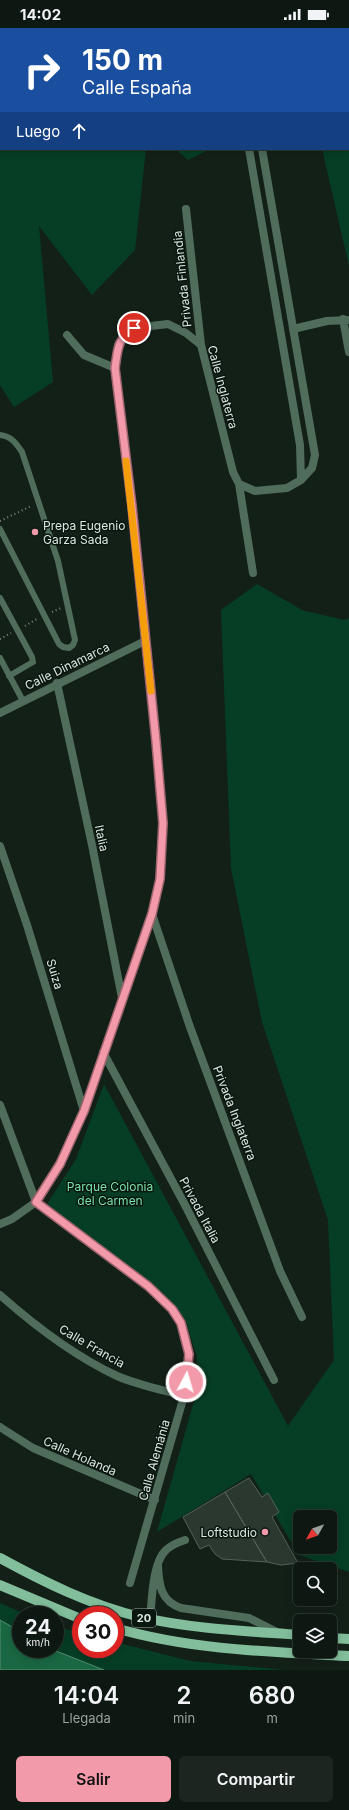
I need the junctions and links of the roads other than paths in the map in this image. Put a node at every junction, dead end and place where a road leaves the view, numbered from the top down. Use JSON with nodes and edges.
{"nodes":[{"id":1,"x":249,"y":150,"type":"edge"},
{"id":2,"x":262,"y":150,"type":"edge"},
{"id":3,"x":186,"y":209,"type":"dead end"},
{"id":4,"x":346,"y":320,"type":"edge"},
{"id":5,"x":293,"y":329,"type":"junction"},
{"id":6,"x":67,"y":336,"type":"dead end"},
{"id":7,"x":201,"y":345,"type":"junction"},
{"id":8,"x":349,"y":352,"type":"edge"},
{"id":9,"x":115,"y":368,"type":"junction"},
{"id":10,"x":0,"y":435,"type":"edge"},
{"id":11,"x":301,"y":480,"type":"junction"},
{"id":12,"x":239,"y":484,"type":"junction"},
{"id":13,"x":0,"y":529,"type":"edge"},
{"id":14,"x":253,"y":573,"type":"dead end"},
{"id":15,"x":0,"y":598,"type":"edge"},
{"id":16,"x":145,"y":641,"type":"junction"},
{"id":17,"x":0,"y":658,"type":"edge"},
{"id":18,"x":9,"y":676,"type":"junction"},
{"id":19,"x":57,"y":683,"type":"junction"},
{"id":20,"x":22,"y":701,"type":"junction"},
{"id":21,"x":0,"y":713,"type":"edge"},
{"id":22,"x":0,"y":846,"type":"edge"},
{"id":23,"x":152,"y":914,"type":"junction"},
{"id":24,"x":122,"y":998,"type":"junction"},
{"id":25,"x":103,"y":1052,"type":"junction"},
{"id":26,"x":0,"y":1105,"type":"edge"},
{"id":27,"x":84,"y":1111,"type":"junction"},
{"id":28,"x":36,"y":1202,"type":"junction"},
{"id":29,"x":0,"y":1224,"type":"edge"},
{"id":30,"x":0,"y":1295,"type":"edge"},
{"id":31,"x":302,"y":1317,"type":"dead end"},
{"id":32,"x":274,"y":1380,"type":"dead end"},
{"id":33,"x":184,"y":1396,"type":"junction"},
{"id":34,"x":0,"y":1427,"type":"edge"},
{"id":35,"x":155,"y":1500,"type":"junction"},
{"id":36,"x":185,"y":1540,"type":"dead end"},
{"id":37,"x":0,"y":1558,"type":"edge"},
{"id":38,"x":158,"y":1566,"type":"junction"},
{"id":39,"x":130,"y":1583,"type":"dead end"},
{"id":40,"x":0,"y":1585,"type":"edge"},
{"id":41,"x":72,"y":1615,"type":"edge"},
{"id":42,"x":150,"y":1619,"type":"junction"},
{"id":43,"x":124,"y":1630,"type":"edge"},
{"id":44,"x":279,"y":1634,"type":"junction"},
{"id":45,"x":293,"y":1635,"type":"edge"},
{"id":46,"x":337,"y":1638,"type":"edge"},
{"id":47,"x":349,"y":1639,"type":"edge"},
{"id":48,"x":349,"y":1656,"type":"edge"}],
"edges":[{"from":1,"to":11,"type":"street"},
{"from":2,"to":5,"type":"street"},
{"from":3,"to":7,"type":"street","name":"Privada Finlandia"},
{"from":4,"to":5,"type":"street"},
{"from":4,"to":8,"type":"street"},
{"from":5,"to":11,"type":"street"},
{"from":6,"to":9,"type":"street"},
{"from":7,"to":9,"type":"street","name":"Calle Inglaterra"},
{"from":7,"to":12,"type":"street","name":"Calle Inglaterra"},
{"from":9,"to":16,"type":"street","name":"Calle Inglaterra"},
{"from":10,"to":13,"type":"lane"},
{"from":11,"to":12,"type":"street"},
{"from":12,"to":14,"type":"street","name":"Calle Inglaterra"},
{"from":15,"to":18,"type":"lane"},
{"from":16,"to":19,"type":"street","name":"Calle Dinamarca"},
{"from":16,"to":23,"type":"street","name":"Calle Inglaterra"},
{"from":17,"to":18,"type":"lane"},
{"from":18,"to":20,"type":"lane"},
{"from":19,"to":20,"type":"street","name":"Calle Dinamarca"},
{"from":19,"to":24,"type":"street","name":"Italia"},
{"from":20,"to":21,"type":"street","name":"Calle Dinamarca"},
{"from":22,"to":27,"type":"street","name":"Suiza"},
{"from":23,"to":24,"type":"street","name":"Calle Inglaterra"},
{"from":23,"to":31,"type":"street","name":"Privada Inglaterra"},
{"from":24,"to":25,"type":"street","name":"Calle Inglaterra"},
{"from":25,"to":27,"type":"street","name":"Calle Inglaterra"},
{"from":25,"to":32,"type":"street","name":"Privada Italia"},
{"from":26,"to":28,"type":"street"},
{"from":27,"to":28,"type":"street","name":"Calle Inglaterra"},
{"from":28,"to":29,"type":"street"},
{"from":28,"to":33,"type":"street","name":"Calle Alemánia"},
{"from":30,"to":33,"type":"street","name":"Calle Francia"},
{"from":33,"to":35,"type":"street","name":"Calle Alemánia"},
{"from":34,"to":35,"type":"street","name":"Calle Holanda"},
{"from":35,"to":39,"type":"street","name":"Calle Alemánia"},
{"from":36,"to":38,"type":"street"},
{"from":37,"to":42,"type":"main road","number":"20"},
{"from":38,"to":42,"type":"street"},
{"from":38,"to":44,"type":"street"},
{"from":40,"to":41,"type":"main road"},
{"from":42,"to":44,"type":"main road","number":"20"},
{"from":43,"to":48,"type":"main road","number":"20"},
{"from":44,"to":45,"type":"main road","number":"20"},
{"from":46,"to":47,"type":"main road"}]}
